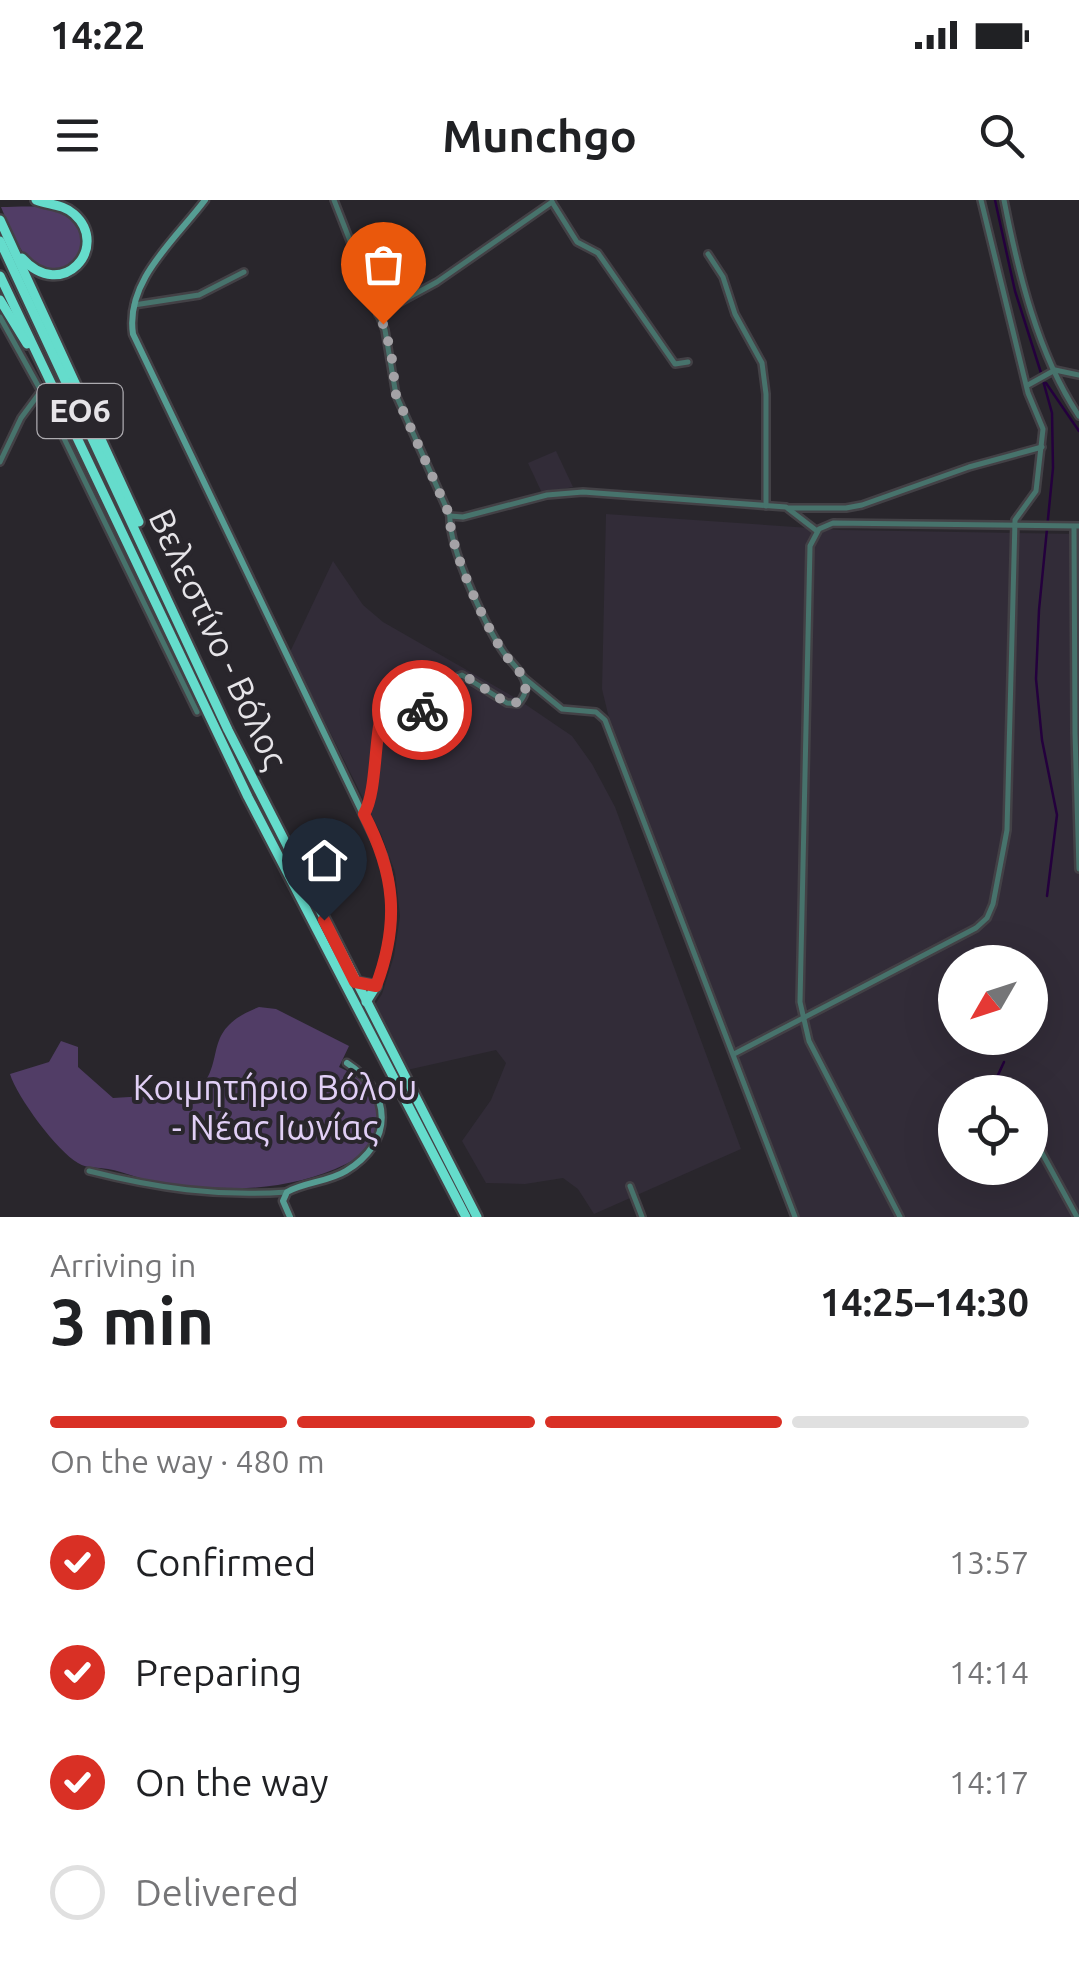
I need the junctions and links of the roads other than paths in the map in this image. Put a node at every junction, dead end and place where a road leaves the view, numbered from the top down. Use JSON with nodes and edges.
{"nodes":[{"id":1,"x":36,"y":200,"type":"edge"},
{"id":2,"x":205,"y":200,"type":"edge"},
{"id":3,"x":334,"y":200,"type":"edge"},
{"id":4,"x":981,"y":200,"type":"edge"},
{"id":5,"x":1004,"y":200,"type":"edge"},
{"id":6,"x":553,"y":201,"type":"edge"},
{"id":7,"x":0,"y":220,"type":"edge"},
{"id":8,"x":6,"y":243,"type":"edge"},
{"id":9,"x":708,"y":254,"type":"dead end"},
{"id":10,"x":244,"y":272,"type":"dead end"},
{"id":11,"x":0,"y":276,"type":"edge"},
{"id":12,"x":0,"y":300,"type":"edge"},
{"id":13,"x":132,"y":306,"type":"junction"},
{"id":14,"x":378,"y":314,"type":"junction"},
{"id":15,"x":0,"y":317,"type":"edge"},
{"id":16,"x":688,"y":362,"type":"dead end"},
{"id":17,"x":1054,"y":370,"type":"junction"},
{"id":18,"x":1079,"y":375,"type":"edge"},
{"id":19,"x":1028,"y":384,"type":"junction"},
{"id":20,"x":54,"y":387,"type":"junction"},
{"id":21,"x":41,"y":391,"type":"junction"},
{"id":22,"x":1079,"y":416,"type":"edge"},
{"id":23,"x":1042,"y":447,"type":"junction"},
{"id":24,"x":0,"y":462,"type":"edge"},
{"id":25,"x":766,"y":506,"type":"junction"},
{"id":26,"x":789,"y":508,"type":"junction"},
{"id":27,"x":450,"y":516,"type":"junction"},
{"id":28,"x":1016,"y":526,"type":"junction"},
{"id":29,"x":1077,"y":526,"type":"edge"},
{"id":30,"x":817,"y":532,"type":"junction"},
{"id":31,"x":178,"y":664,"type":"junction"},
{"id":32,"x":523,"y":677,"type":"junction"},
{"id":33,"x":197,"y":712,"type":"dead end"},
{"id":34,"x":364,"y":814,"type":"junction"},
{"id":35,"x":1079,"y":870,"type":"edge"},
{"id":36,"x":355,"y":982,"type":"junction"},
{"id":37,"x":376,"y":986,"type":"junction"},
{"id":38,"x":366,"y":1002,"type":"junction"},
{"id":39,"x":802,"y":1019,"type":"junction"},
{"id":40,"x":734,"y":1054,"type":"junction"},
{"id":41,"x":348,"y":1063,"type":"dead end"},
{"id":42,"x":1048,"y":1163,"type":"edge"},
{"id":43,"x":89,"y":1171,"type":"dead end"},
{"id":44,"x":630,"y":1186,"type":"dead end"},
{"id":45,"x":287,"y":1192,"type":"junction"},
{"id":46,"x":290,"y":1217,"type":"edge"},
{"id":47,"x":466,"y":1217,"type":"edge"},
{"id":48,"x":477,"y":1217,"type":"edge"},
{"id":49,"x":642,"y":1217,"type":"edge"},
{"id":50,"x":795,"y":1217,"type":"edge"},
{"id":51,"x":900,"y":1217,"type":"edge"},
{"id":52,"x":1078,"y":1217,"type":"edge"}],
"edges":[{"from":1,"to":8,"type":"highway"},
{"from":2,"to":13,"type":"street"},
{"from":3,"to":14,"type":"street"},
{"from":4,"to":19,"type":"street"},
{"from":5,"to":17,"type":"street"},
{"from":6,"to":14,"type":"street"},
{"from":6,"to":16,"type":"street"},
{"from":7,"to":8,"type":"highway","name":"Βελεστίνο - Βόλος"},
{"from":8,"to":36,"type":"highway","name":"Βελεστίνο - Βόλος"},
{"from":9,"to":25,"type":"street"},
{"from":10,"to":13,"type":"street"},
{"from":11,"to":20,"type":"highway","name":"Βελεστίνο - Βόλος","number":"ΕΟ6"},
{"from":12,"to":20,"type":"highway"},
{"from":13,"to":34,"type":"street"},
{"from":14,"to":27,"type":"street"},
{"from":15,"to":21,"type":"street"},
{"from":17,"to":18,"type":"street"},
{"from":17,"to":19,"type":"street"},
{"from":17,"to":22,"type":"street"},
{"from":19,"to":23,"type":"street"},
{"from":20,"to":31,"type":"highway","name":"Βελεστίνο - Βόλος","number":"ΕΟ6"},
{"from":21,"to":24,"type":"street"},
{"from":21,"to":31,"type":"street"},
{"from":23,"to":26,"type":"street"},
{"from":23,"to":28,"type":"street"},
{"from":25,"to":26,"type":"street"},
{"from":25,"to":27,"type":"street"},
{"from":26,"to":30,"type":"street"},
{"from":27,"to":32,"type":"street"},
{"from":28,"to":29,"type":"street"},
{"from":28,"to":30,"type":"street"},
{"from":28,"to":39,"type":"street"},
{"from":29,"to":35,"type":"street"},
{"from":30,"to":39,"type":"street"},
{"from":31,"to":33,"type":"street"},
{"from":31,"to":47,"type":"highway","name":"Βελεστίνο - Βόλος","number":"ΕΟ6"},
{"from":32,"to":34,"type":"street"},
{"from":32,"to":40,"type":"street"},
{"from":34,"to":37,"type":"street"},
{"from":36,"to":37,"type":"highway"},
{"from":36,"to":38,"type":"highway","name":"Βελεστίνο - Βόλος"},
{"from":37,"to":38,"type":"highway"},
{"from":38,"to":48,"type":"highway","name":"Βελεστίνο - Βόλος"},
{"from":39,"to":40,"type":"street"},
{"from":39,"to":51,"type":"street"},
{"from":40,"to":50,"type":"street"},
{"from":41,"to":45,"type":"street"},
{"from":42,"to":52,"type":"street"},
{"from":43,"to":45,"type":"street"},
{"from":44,"to":49,"type":"street"},
{"from":45,"to":46,"type":"street"}]}
